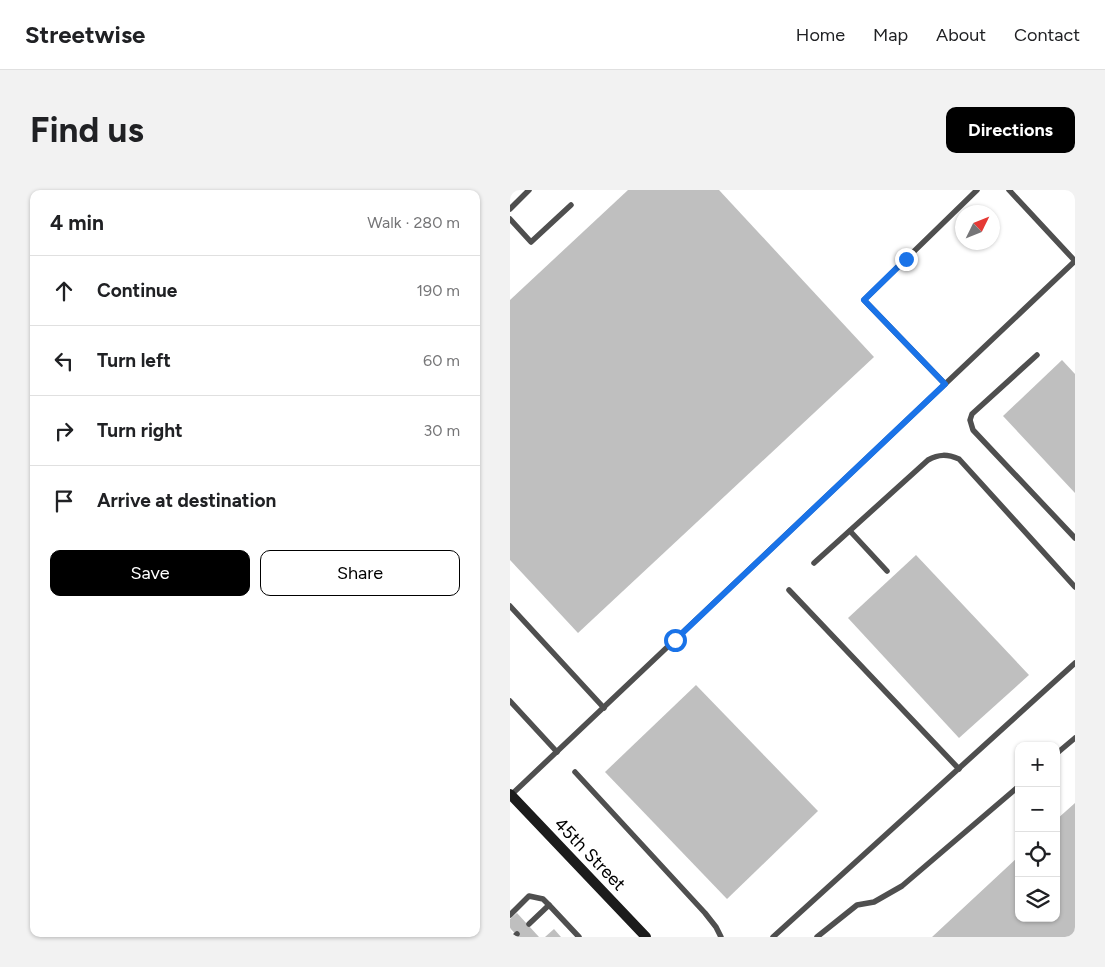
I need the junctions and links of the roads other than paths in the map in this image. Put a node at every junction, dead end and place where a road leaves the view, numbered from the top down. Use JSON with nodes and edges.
{"nodes":[{"id":1,"x":529,"y":190,"type":"edge"},
{"id":2,"x":977,"y":190,"type":"edge"},
{"id":3,"x":1009,"y":190,"type":"edge"},
{"id":4,"x":571,"y":205,"type":"dead end"},
{"id":5,"x":510,"y":208,"type":"edge"},
{"id":6,"x":510,"y":219,"type":"edge"},
{"id":7,"x":1075,"y":261,"type":"edge"},
{"id":8,"x":1037,"y":355,"type":"dead end"},
{"id":9,"x":945,"y":384,"type":"junction"},
{"id":10,"x":850,"y":531,"type":"junction"},
{"id":11,"x":1075,"y":538,"type":"edge"},
{"id":12,"x":814,"y":563,"type":"dead end"},
{"id":13,"x":887,"y":571,"type":"dead end"},
{"id":14,"x":1075,"y":587,"type":"edge"},
{"id":15,"x":789,"y":590,"type":"dead end"},
{"id":16,"x":510,"y":606,"type":"edge"},
{"id":17,"x":1075,"y":662,"type":"edge"},
{"id":18,"x":510,"y":701,"type":"edge"},
{"id":19,"x":604,"y":708,"type":"junction"},
{"id":20,"x":1075,"y":738,"type":"edge"},
{"id":21,"x":1060,"y":751,"type":"edge"},
{"id":22,"x":557,"y":752,"type":"junction"},
{"id":23,"x":959,"y":769,"type":"junction"},
{"id":24,"x":575,"y":772,"type":"dead end"},
{"id":25,"x":1018,"y":787,"type":"edge"},
{"id":26,"x":511,"y":795,"type":"edge"},
{"id":27,"x":549,"y":905,"type":"junction"},
{"id":28,"x":510,"y":915,"type":"edge"},
{"id":29,"x":529,"y":924,"type":"dead end"},
{"id":30,"x":579,"y":937,"type":"edge"},
{"id":31,"x":646,"y":937,"type":"edge"},
{"id":32,"x":721,"y":937,"type":"edge"},
{"id":33,"x":773,"y":937,"type":"edge"},
{"id":34,"x":817,"y":937,"type":"edge"}],
"edges":[{"from":1,"to":5,"type":"lane"},
{"from":2,"to":9,"type":"lane"},
{"from":3,"to":7,"type":"lane"},
{"from":4,"to":6,"type":"lane"},
{"from":7,"to":9,"type":"lane"},
{"from":8,"to":11,"type":"lane"},
{"from":9,"to":19,"type":"lane"},
{"from":10,"to":12,"type":"lane"},
{"from":10,"to":13,"type":"lane"},
{"from":10,"to":14,"type":"lane"},
{"from":15,"to":23,"type":"lane"},
{"from":16,"to":19,"type":"lane"},
{"from":17,"to":23,"type":"lane"},
{"from":18,"to":22,"type":"lane"},
{"from":19,"to":22,"type":"lane"},
{"from":20,"to":21,"type":"lane"},
{"from":22,"to":26,"type":"lane"},
{"from":23,"to":33,"type":"lane"},
{"from":24,"to":32,"type":"lane"},
{"from":25,"to":34,"type":"lane"},
{"from":26,"to":31,"type":"main road","name":"45th Street"},
{"from":27,"to":28,"type":"lane"},
{"from":27,"to":29,"type":"lane"},
{"from":27,"to":30,"type":"lane"}]}
